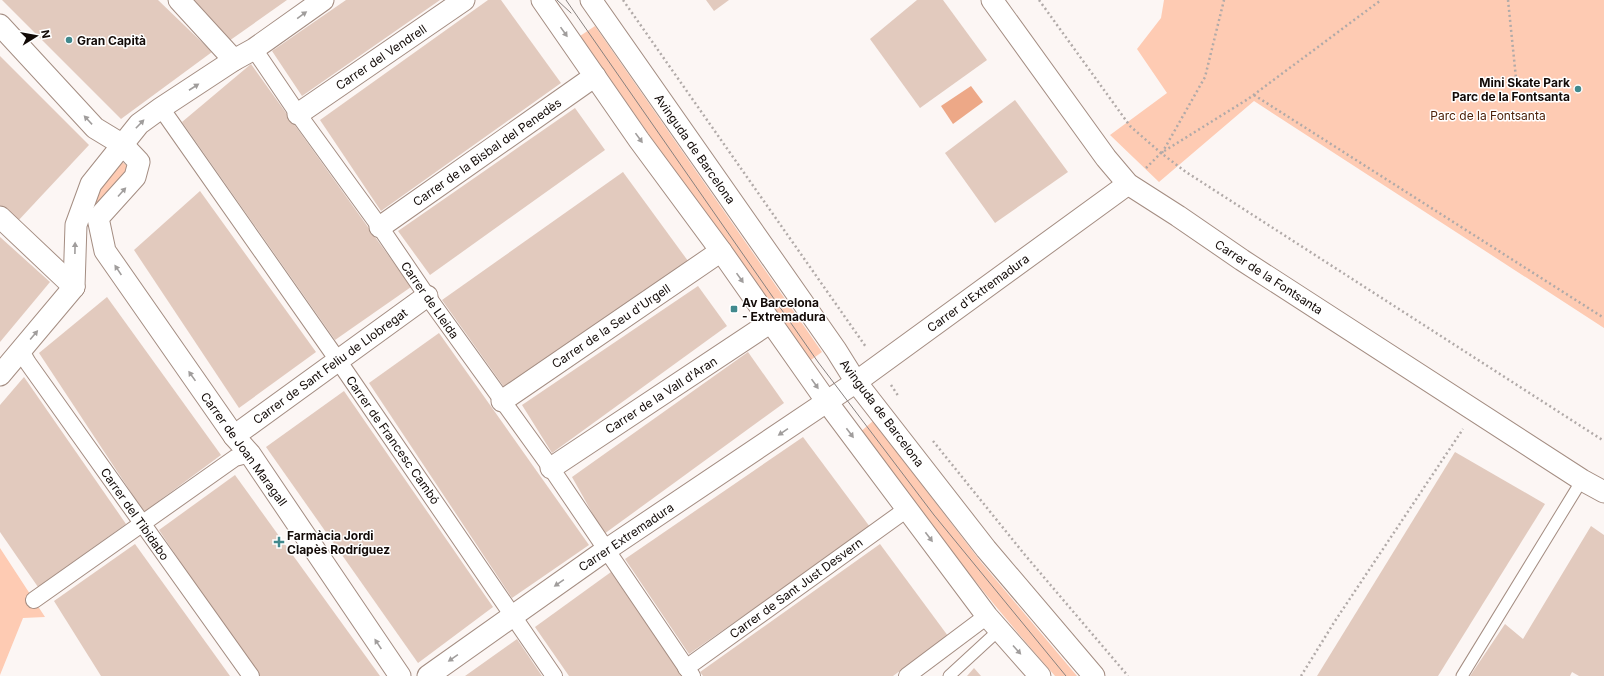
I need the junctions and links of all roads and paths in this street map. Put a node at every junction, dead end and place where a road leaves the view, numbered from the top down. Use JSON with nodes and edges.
{"nodes":[{"id":1,"x":179,"y":0,"type":"edge"},
{"id":2,"x":323,"y":0,"type":"edge"},
{"id":3,"x":464,"y":0,"type":"edge"},
{"id":4,"x":542,"y":0,"type":"edge"},
{"id":5,"x":592,"y":0,"type":"edge"},
{"id":6,"x":992,"y":0,"type":"edge"},
{"id":7,"x":1039,"y":0,"type":"edge"},
{"id":8,"x":1224,"y":0,"type":"edge"},
{"id":9,"x":1381,"y":0,"type":"edge"},
{"id":10,"x":1508,"y":0,"type":"edge"},
{"id":11,"x":0,"y":25,"type":"edge"},
{"id":12,"x":254,"y":49,"type":"junction"},
{"id":13,"x":234,"y":60,"type":"junction"},
{"id":14,"x":595,"y":76,"type":"junction"},
{"id":15,"x":1517,"y":88,"type":"dead end"},
{"id":16,"x":1254,"y":94,"type":"junction"},
{"id":17,"x":161,"y":108,"type":"junction"},
{"id":18,"x":298,"y":114,"type":"junction"},
{"id":19,"x":124,"y":145,"type":"junction"},
{"id":20,"x":1161,"y":153,"type":"junction"},
{"id":21,"x":1128,"y":184,"type":"junction"},
{"id":22,"x":0,"y":216,"type":"edge"},
{"id":23,"x":380,"y":227,"type":"junction"},
{"id":24,"x":721,"y":251,"type":"junction"},
{"id":25,"x":74,"y":287,"type":"junction"},
{"id":26,"x":427,"y":296,"type":"junction"},
{"id":27,"x":1604,"y":318,"type":"edge"},
{"id":28,"x":771,"y":322,"type":"junction"},
{"id":29,"x":21,"y":351,"type":"junction"},
{"id":30,"x":337,"y":360,"type":"junction"},
{"id":31,"x":0,"y":375,"type":"edge"},
{"id":32,"x":856,"y":382,"type":"junction"},
{"id":33,"x":502,"y":401,"type":"junction"},
{"id":34,"x":827,"y":402,"type":"junction"},
{"id":35,"x":1475,"y":410,"type":"junction"},
{"id":36,"x":234,"y":436,"type":"junction"},
{"id":37,"x":1604,"y":441,"type":"edge"},
{"id":38,"x":250,"y":454,"type":"junction"},
{"id":39,"x":551,"y":468,"type":"junction"},
{"id":40,"x":1582,"y":480,"type":"junction"},
{"id":41,"x":1604,"y":492,"type":"edge"},
{"id":42,"x":907,"y":509,"type":"junction"},
{"id":43,"x":142,"y":524,"type":"junction"},
{"id":44,"x":606,"y":550,"type":"junction"},
{"id":45,"x":34,"y":600,"type":"dead end"},
{"id":46,"x":514,"y":616,"type":"junction"},
{"id":47,"x":993,"y":623,"type":"junction"},
{"id":48,"x":689,"y":672,"type":"edge"},
{"id":49,"x":251,"y":676,"type":"edge"},
{"id":50,"x":400,"y":676,"type":"edge"},
{"id":51,"x":428,"y":676,"type":"edge"},
{"id":52,"x":554,"y":676,"type":"edge"},
{"id":53,"x":906,"y":676,"type":"edge"},
{"id":54,"x":949,"y":676,"type":"edge"},
{"id":55,"x":1040,"y":676,"type":"edge"},
{"id":56,"x":1094,"y":676,"type":"edge"},
{"id":57,"x":1301,"y":676,"type":"edge"},
{"id":58,"x":1462,"y":676,"type":"edge"}],
"edges":[{"from":1,"to":13,"type":"street"},
{"from":12,"to":2,"type":"street","one_way":true},
{"from":3,"to":18,"type":"street","name":"Carrer del Vendrell"},
{"from":4,"to":14,"type":"street","one_way":true},
{"from":5,"to":32,"type":"street","name":"Avinguda de Barcelona"},
{"from":6,"to":21,"type":"street","name":"Carrer de la Fontsanta"},
{"from":7,"to":20,"type":"path"},
{"from":8,"to":20,"type":"path"},
{"from":9,"to":16,"type":"path"},
{"from":10,"to":15,"type":"path"},
{"from":19,"to":11,"type":"street","one_way":true},
{"from":12,"to":13,"type":"street"},
{"from":12,"to":18,"type":"street","name":"Carrer de Lleida"},
{"from":17,"to":13,"type":"street","one_way":true},
{"from":14,"to":23,"type":"street","name":"Carrer de la Bisbal del Penedès"},
{"from":14,"to":24,"type":"street","one_way":true},
{"from":16,"to":20,"type":"path"},
{"from":16,"to":27,"type":"path"},
{"from":19,"to":17,"type":"street","one_way":true},
{"from":17,"to":30,"type":"street","name":"Carrer de Francesc Cambó"},
{"from":18,"to":23,"type":"street","name":"Carrer de Lleida"},
{"from":25,"to":19,"type":"street","one_way":true},
{"from":36,"to":19,"type":"street","name":"Carrer de Joan Maragall","one_way":true},
{"from":20,"to":37,"type":"path"},
{"from":21,"to":32,"type":"street","name":"Carrer d'Extremadura"},
{"from":21,"to":35,"type":"street","name":"Carrer de la Fontsanta"},
{"from":22,"to":25,"type":"street"},
{"from":23,"to":26,"type":"street","name":"Carrer de Lleida"},
{"from":24,"to":28,"type":"street","one_way":true},
{"from":24,"to":33,"type":"street","name":"Carrer de la Seu d'Urgell"},
{"from":29,"to":25,"type":"street","one_way":true},
{"from":26,"to":30,"type":"street","name":"Carrer de Sant Feliu de Llobregat"},
{"from":26,"to":33,"type":"street","name":"Carrer de Lleida"},
{"from":28,"to":34,"type":"street","one_way":true},
{"from":28,"to":39,"type":"street","name":"Carrer de la Vall d'Aran"},
{"from":29,"to":31,"type":"street"},
{"from":29,"to":43,"type":"street","name":"Carrer del Tibidabo"},
{"from":30,"to":36,"type":"street","name":"Carrer de Sant Feliu de Llobregat"},
{"from":30,"to":46,"type":"street","name":"Carrer de Francesc Cambó"},
{"from":32,"to":34,"type":"street","name":"Carrer d'Extremadura"},
{"from":32,"to":56,"type":"street","name":"Avinguda de Barcelona"},
{"from":33,"to":39,"type":"street","name":"Carrer de Lleida"},
{"from":34,"to":42,"type":"street","one_way":true},
{"from":34,"to":44,"type":"street","name":"Carrer Extremadura","one_way":true},
{"from":35,"to":40,"type":"street","name":"Carrer de la Fontsanta"},
{"from":35,"to":57,"type":"path"},
{"from":36,"to":38,"type":"street","name":"Carrer de Joan Maragall"},
{"from":38,"to":43,"type":"street"},
{"from":50,"to":38,"type":"street","name":"Carrer de Joan Maragall","one_way":true},
{"from":39,"to":44,"type":"street","name":"Carrer de Lleida"},
{"from":40,"to":41,"type":"street","name":"Carrer de la Fontsanta"},
{"from":40,"to":58,"type":"lane"},
{"from":42,"to":47,"type":"street","one_way":true},
{"from":42,"to":48,"type":"street","name":"Carrer de Sant Just Desvern"},
{"from":43,"to":45,"type":"street"},
{"from":43,"to":49,"type":"street","name":"Carrer del Tibidabo"},
{"from":44,"to":46,"type":"street","name":"Carrer Extremadura","one_way":true},
{"from":44,"to":48,"type":"street","name":"Carrer de Lleida"},
{"from":46,"to":51,"type":"street","name":"Carrer Extremadura","one_way":true},
{"from":46,"to":52,"type":"street","name":"Carrer de Francesc Cambó"},
{"from":47,"to":53,"type":"street"},
{"from":47,"to":54,"type":"lane"},
{"from":47,"to":55,"type":"street","one_way":true}]}
